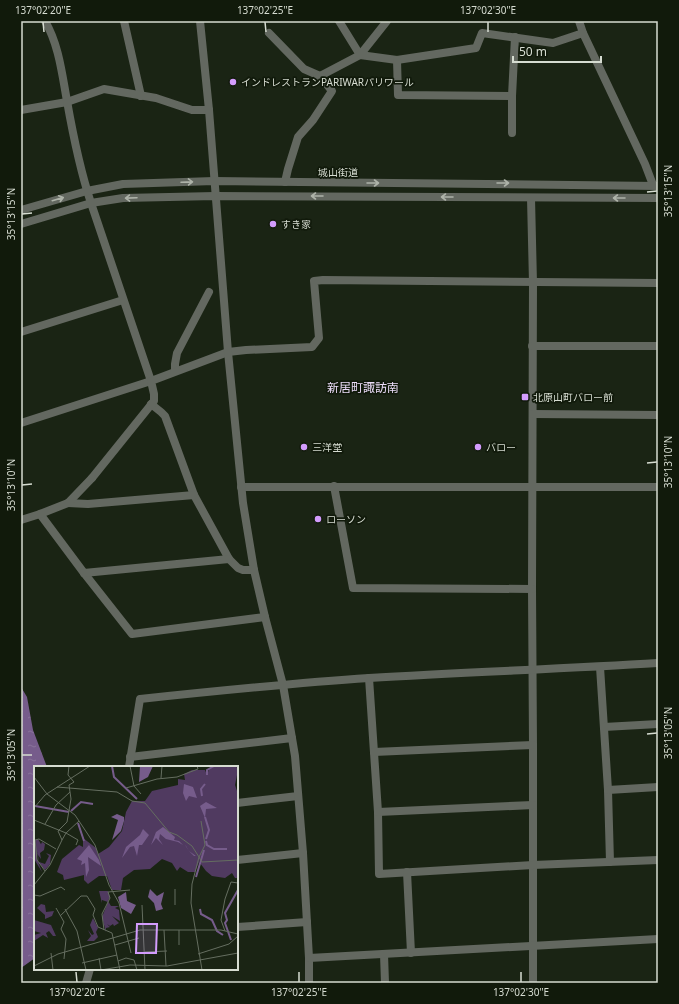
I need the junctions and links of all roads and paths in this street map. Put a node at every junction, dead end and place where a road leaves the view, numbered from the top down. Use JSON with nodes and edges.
{"nodes":[{"id":1,"x":45,"y":21,"type":"edge"},
{"id":2,"x":124,"y":21,"type":"edge"},
{"id":3,"x":200,"y":21,"type":"edge"},
{"id":4,"x":339,"y":21,"type":"edge"},
{"id":5,"x":387,"y":21,"type":"edge"},
{"id":6,"x":579,"y":21,"type":"edge"},
{"id":7,"x":269,"y":33,"type":"dead end"},
{"id":8,"x":583,"y":33,"type":"junction"},
{"id":9,"x":515,"y":37,"type":"junction"},
{"id":10,"x":360,"y":55,"type":"junction"},
{"id":11,"x":397,"y":60,"type":"junction"},
{"id":12,"x":320,"y":76,"type":"junction"},
{"id":13,"x":141,"y":96,"type":"junction"},
{"id":14,"x":512,"y":96,"type":"junction"},
{"id":15,"x":67,"y":102,"type":"junction"},
{"id":16,"x":21,"y":110,"type":"edge"},
{"id":17,"x":208,"y":110,"type":"junction"},
{"id":18,"x":512,"y":133,"type":"dead end"},
{"id":19,"x":214,"y":181,"type":"junction"},
{"id":20,"x":285,"y":182,"type":"junction"},
{"id":21,"x":655,"y":186,"type":"edge"},
{"id":22,"x":87,"y":191,"type":"junction"},
{"id":23,"x":215,"y":196,"type":"junction"},
{"id":24,"x":532,"y":198,"type":"junction"},
{"id":25,"x":658,"y":198,"type":"edge"},
{"id":26,"x":91,"y":203,"type":"junction"},
{"id":27,"x":21,"y":210,"type":"edge"},
{"id":28,"x":21,"y":224,"type":"edge"},
{"id":29,"x":533,"y":283,"type":"junction"},
{"id":30,"x":658,"y":283,"type":"edge"},
{"id":31,"x":209,"y":292,"type":"dead end"},
{"id":32,"x":123,"y":300,"type":"junction"},
{"id":33,"x":21,"y":332,"type":"edge"},
{"id":34,"x":532,"y":346,"type":"junction"},
{"id":35,"x":658,"y":346,"type":"edge"},
{"id":36,"x":228,"y":352,"type":"junction"},
{"id":37,"x":175,"y":371,"type":"junction"},
{"id":38,"x":151,"y":381,"type":"junction"},
{"id":39,"x":151,"y":404,"type":"junction"},
{"id":40,"x":533,"y":414,"type":"junction"},
{"id":41,"x":658,"y":415,"type":"edge"},
{"id":42,"x":21,"y":423,"type":"edge"},
{"id":43,"x":334,"y":486,"type":"junction"},
{"id":44,"x":532,"y":486,"type":"junction"},
{"id":45,"x":241,"y":487,"type":"junction"},
{"id":46,"x":658,"y":487,"type":"edge"},
{"id":47,"x":194,"y":495,"type":"junction"},
{"id":48,"x":68,"y":503,"type":"junction"},
{"id":49,"x":40,"y":514,"type":"junction"},
{"id":50,"x":21,"y":520,"type":"edge"},
{"id":51,"x":229,"y":559,"type":"junction"},
{"id":52,"x":254,"y":570,"type":"junction"},
{"id":53,"x":84,"y":573,"type":"junction"},
{"id":54,"x":532,"y":589,"type":"junction"},
{"id":55,"x":265,"y":618,"type":"junction"},
{"id":56,"x":658,"y":663,"type":"edge"},
{"id":57,"x":600,"y":667,"type":"junction"},
{"id":58,"x":532,"y":670,"type":"junction"},
{"id":59,"x":369,"y":678,"type":"junction"},
{"id":60,"x":282,"y":685,"type":"junction"},
{"id":61,"x":658,"y":724,"type":"edge"},
{"id":62,"x":604,"y":726,"type":"junction"},
{"id":63,"x":292,"y":738,"type":"junction"},
{"id":64,"x":533,"y":745,"type":"junction"},
{"id":65,"x":374,"y":752,"type":"junction"},
{"id":66,"x":130,"y":757,"type":"junction"},
{"id":67,"x":129,"y":766,"type":"edge"},
{"id":68,"x":658,"y":787,"type":"edge"},
{"id":69,"x":608,"y":790,"type":"junction"},
{"id":70,"x":298,"y":796,"type":"junction"},
{"id":71,"x":238,"y":803,"type":"edge"},
{"id":72,"x":533,"y":805,"type":"junction"},
{"id":73,"x":378,"y":812,"type":"junction"},
{"id":74,"x":303,"y":853,"type":"junction"},
{"id":75,"x":238,"y":860,"type":"edge"},
{"id":76,"x":658,"y":860,"type":"edge"},
{"id":77,"x":610,"y":862,"type":"junction"},
{"id":78,"x":533,"y":865,"type":"junction"},
{"id":79,"x":407,"y":872,"type":"junction"},
{"id":80,"x":307,"y":922,"type":"junction"},
{"id":81,"x":238,"y":927,"type":"edge"},
{"id":82,"x":658,"y":939,"type":"edge"},
{"id":83,"x":533,"y":945,"type":"junction"},
{"id":84,"x":411,"y":953,"type":"junction"},
{"id":85,"x":384,"y":954,"type":"junction"},
{"id":86,"x":309,"y":958,"type":"junction"},
{"id":87,"x":90,"y":970,"type":"edge"},
{"id":88,"x":86,"y":983,"type":"edge"},
{"id":89,"x":309,"y":983,"type":"edge"},
{"id":90,"x":385,"y":983,"type":"edge"},
{"id":91,"x":533,"y":983,"type":"edge"}],
"edges":[{"from":1,"to":15,"type":"street"},
{"from":2,"to":13,"type":"street"},
{"from":3,"to":17,"type":"street"},
{"from":4,"to":10,"type":"street"},
{"from":5,"to":10,"type":"street"},
{"from":6,"to":8,"type":"street"},
{"from":7,"to":12,"type":"street"},
{"from":8,"to":9,"type":"street"},
{"from":8,"to":21,"type":"street"},
{"from":9,"to":11,"type":"street"},
{"from":9,"to":14,"type":"street"},
{"from":10,"to":11,"type":"street"},
{"from":10,"to":12,"type":"street"},
{"from":11,"to":14,"type":"street"},
{"from":12,"to":20,"type":"street"},
{"from":13,"to":15,"type":"street"},
{"from":13,"to":17,"type":"street"},
{"from":14,"to":18,"type":"street"},
{"from":15,"to":16,"type":"street"},
{"from":15,"to":22,"type":"street"},
{"from":17,"to":19,"type":"street"},
{"from":19,"to":20,"type":"street","name":"城山街道"},
{"from":22,"to":19,"type":"street","name":"城山街道","one_way":true},
{"from":19,"to":23,"type":"street"},
{"from":20,"to":21,"type":"street","name":"城山街道","one_way":true},
{"from":22,"to":26,"type":"street"},
{"from":27,"to":22,"type":"street","name":"城山街道","one_way":true},
{"from":24,"to":23,"type":"street","one_way":true},
{"from":23,"to":26,"type":"street","one_way":true},
{"from":23,"to":36,"type":"street"},
{"from":25,"to":24,"type":"street","one_way":true},
{"from":24,"to":29,"type":"street"},
{"from":26,"to":28,"type":"street"},
{"from":26,"to":32,"type":"street"},
{"from":29,"to":30,"type":"street"},
{"from":29,"to":34,"type":"street"},
{"from":29,"to":36,"type":"street"},
{"from":31,"to":37,"type":"street"},
{"from":32,"to":33,"type":"street"},
{"from":32,"to":38,"type":"street"},
{"from":34,"to":35,"type":"street"},
{"from":34,"to":40,"type":"street"},
{"from":36,"to":37,"type":"street"},
{"from":36,"to":45,"type":"street"},
{"from":37,"to":38,"type":"street"},
{"from":38,"to":39,"type":"street"},
{"from":38,"to":42,"type":"street"},
{"from":39,"to":47,"type":"street"},
{"from":39,"to":48,"type":"street"},
{"from":40,"to":41,"type":"street"},
{"from":40,"to":44,"type":"street"},
{"from":43,"to":44,"type":"street"},
{"from":43,"to":45,"type":"street"},
{"from":43,"to":54,"type":"street"},
{"from":44,"to":46,"type":"street"},
{"from":44,"to":54,"type":"street"},
{"from":45,"to":52,"type":"street"},
{"from":47,"to":48,"type":"street"},
{"from":47,"to":51,"type":"street"},
{"from":48,"to":49,"type":"street"},
{"from":49,"to":50,"type":"street"},
{"from":49,"to":53,"type":"street"},
{"from":51,"to":52,"type":"street"},
{"from":51,"to":53,"type":"street"},
{"from":52,"to":55,"type":"street"},
{"from":53,"to":55,"type":"street"},
{"from":54,"to":58,"type":"street"},
{"from":55,"to":60,"type":"street"},
{"from":56,"to":57,"type":"street"},
{"from":57,"to":58,"type":"street"},
{"from":57,"to":62,"type":"street"},
{"from":58,"to":59,"type":"street"},
{"from":58,"to":64,"type":"street"},
{"from":59,"to":60,"type":"street"},
{"from":59,"to":65,"type":"street"},
{"from":60,"to":63,"type":"street"},
{"from":60,"to":66,"type":"street"},
{"from":61,"to":62,"type":"street"},
{"from":62,"to":69,"type":"street"},
{"from":63,"to":66,"type":"street"},
{"from":63,"to":70,"type":"street"},
{"from":64,"to":65,"type":"street"},
{"from":64,"to":72,"type":"street"},
{"from":65,"to":73,"type":"street"},
{"from":66,"to":67,"type":"street"},
{"from":68,"to":69,"type":"street"},
{"from":69,"to":77,"type":"street"},
{"from":70,"to":71,"type":"street"},
{"from":70,"to":74,"type":"street"},
{"from":72,"to":73,"type":"street"},
{"from":72,"to":78,"type":"street"},
{"from":73,"to":79,"type":"street"},
{"from":74,"to":75,"type":"street"},
{"from":74,"to":80,"type":"street"},
{"from":76,"to":77,"type":"street"},
{"from":77,"to":78,"type":"street"},
{"from":78,"to":79,"type":"street"},
{"from":78,"to":83,"type":"street"},
{"from":79,"to":84,"type":"street"},
{"from":80,"to":81,"type":"street"},
{"from":80,"to":86,"type":"street"},
{"from":82,"to":83,"type":"street"},
{"from":83,"to":84,"type":"street"},
{"from":83,"to":91,"type":"street"},
{"from":84,"to":85,"type":"street"},
{"from":85,"to":86,"type":"street"},
{"from":85,"to":90,"type":"street"},
{"from":86,"to":89,"type":"street"},
{"from":87,"to":88,"type":"street"}]}
